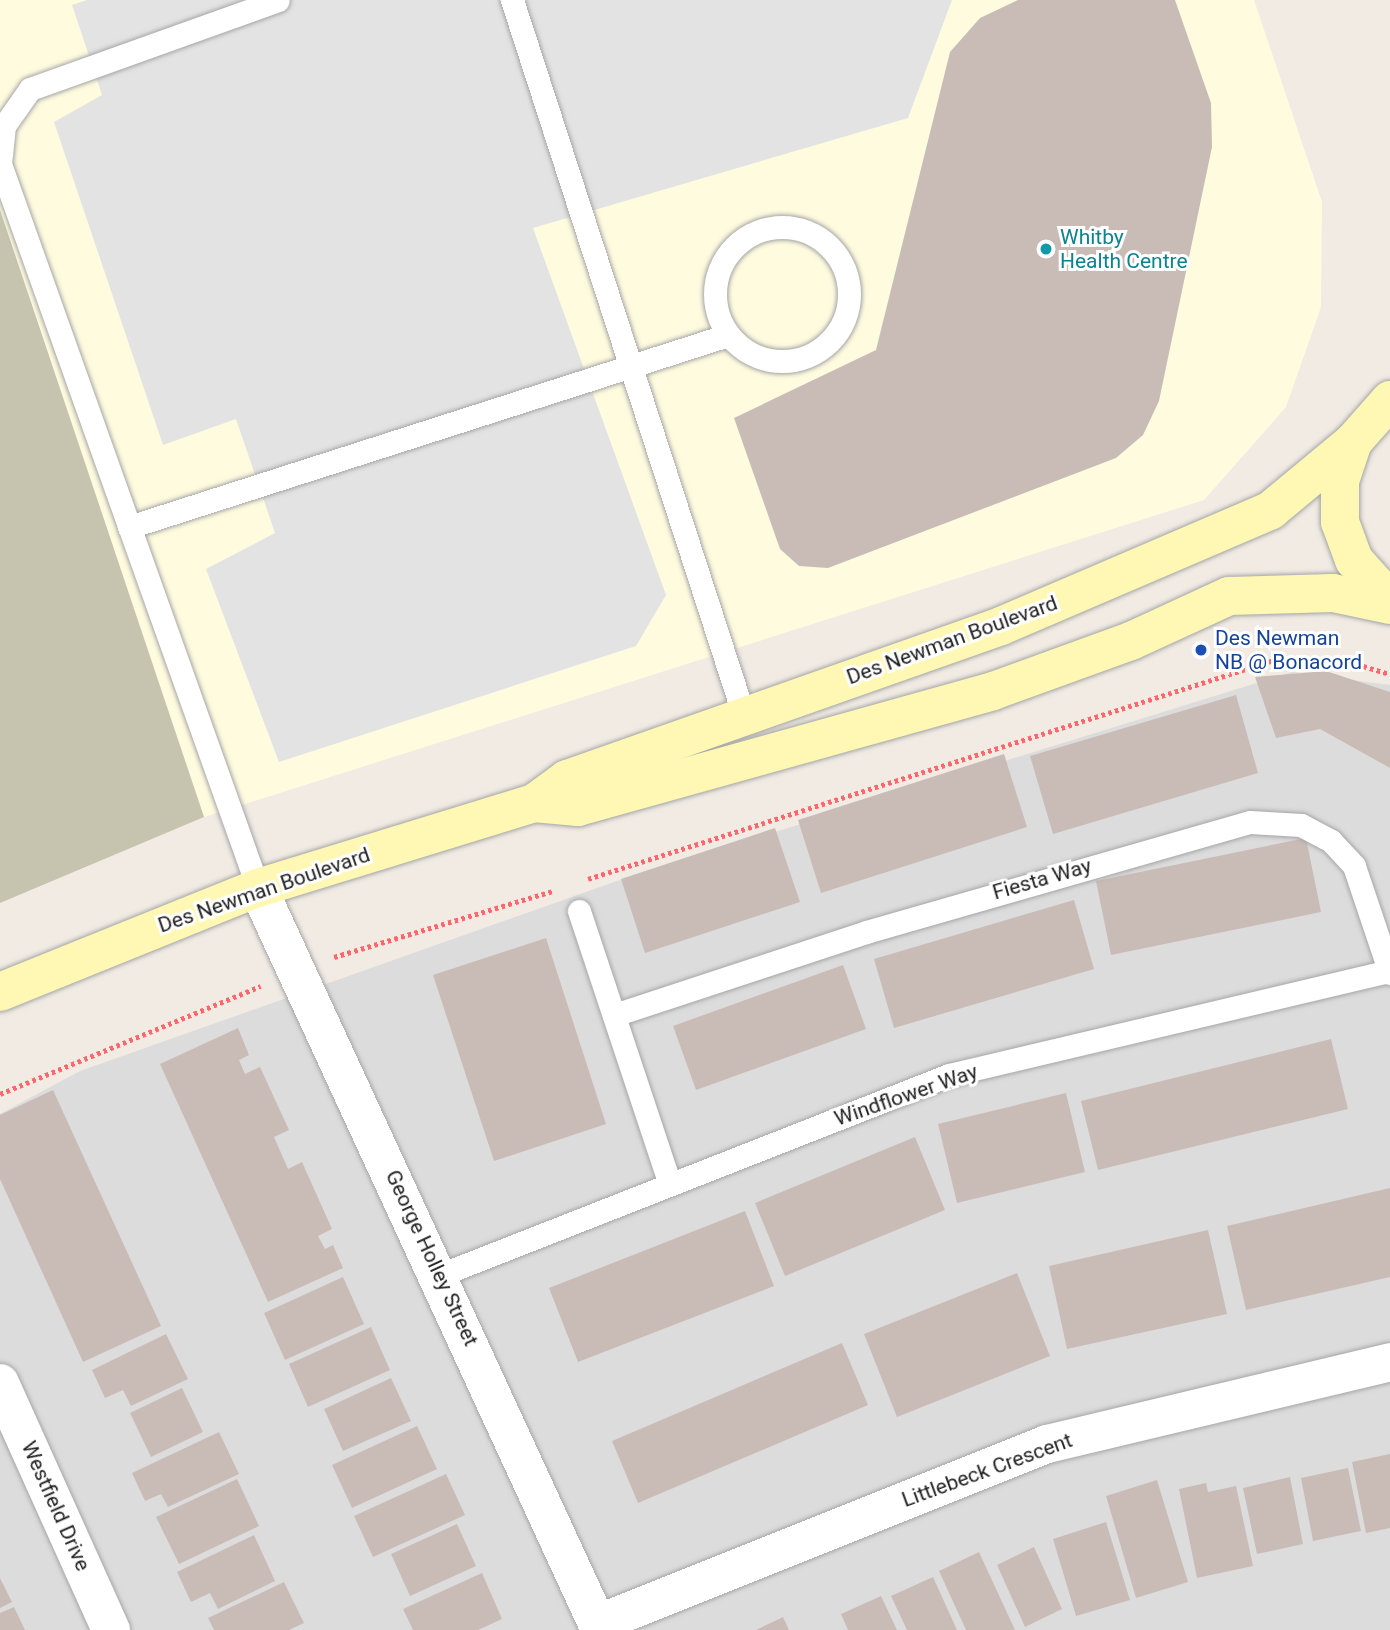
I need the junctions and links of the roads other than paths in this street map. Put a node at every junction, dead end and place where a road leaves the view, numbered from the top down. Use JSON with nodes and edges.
{"nodes":[{"id":1,"x":278,"y":0,"type":"edge"},
{"id":2,"x":512,"y":0,"type":"edge"},
{"id":3,"x":728,"y":335,"type":"junction"},
{"id":4,"x":629,"y":365,"type":"junction"},
{"id":5,"x":1390,"y":400,"type":"edge"},
{"id":6,"x":1353,"y":442,"type":"junction"},
{"id":7,"x":130,"y":527,"type":"junction"},
{"id":8,"x":1390,"y":603,"type":"edge"},
{"id":9,"x":743,"y":713,"type":"junction"},
{"id":10,"x":534,"y":803,"type":"junction"},
{"id":11,"x":258,"y":888,"type":"junction"},
{"id":12,"x":579,"y":911,"type":"dead end"},
{"id":13,"x":1390,"y":972,"type":"edge"},
{"id":14,"x":0,"y":992,"type":"edge"},
{"id":15,"x":614,"y":1015,"type":"junction"},
{"id":16,"x":669,"y":1181,"type":"junction"},
{"id":17,"x":440,"y":1275,"type":"junction"},
{"id":18,"x":1390,"y":1362,"type":"edge"},
{"id":19,"x":0,"y":1383,"type":"edge"},
{"id":20,"x":599,"y":1627,"type":"edge"},
{"id":21,"x":111,"y":1630,"type":"edge"}],
"edges":[{"from":1,"to":7,"type":"lane"},
{"from":2,"to":4,"type":"lane"},
{"from":3,"to":3,"type":"lane"},
{"from":3,"to":4,"type":"lane"},
{"from":4,"to":7,"type":"lane"},
{"from":4,"to":9,"type":"lane"},
{"from":5,"to":6,"type":"street"},
{"from":6,"to":8,"type":"street"},
{"from":6,"to":9,"type":"street","name":"Des Newman Boulevard"},
{"from":7,"to":11,"type":"lane"},
{"from":8,"to":10,"type":"street","name":"Des Newman Boulevard"},
{"from":9,"to":10,"type":"street","name":"Des Newman Boulevard"},
{"from":10,"to":11,"type":"street","name":"Des Newman Boulevard"},
{"from":11,"to":14,"type":"street","name":"Des Newman Boulevard"},
{"from":11,"to":17,"type":"street","name":"George Holley Street"},
{"from":12,"to":15,"type":"lane"},
{"from":13,"to":15,"type":"lane","name":"Fiesta Way"},
{"from":13,"to":16,"type":"lane","name":"Windflower Way"},
{"from":15,"to":16,"type":"lane"},
{"from":16,"to":17,"type":"lane","name":"Windflower Way"},
{"from":17,"to":20,"type":"street","name":"George Holley Street"},
{"from":18,"to":20,"type":"street","name":"Littlebeck Crescent"},
{"from":19,"to":21,"type":"street","name":"Westfield Drive"}]}
